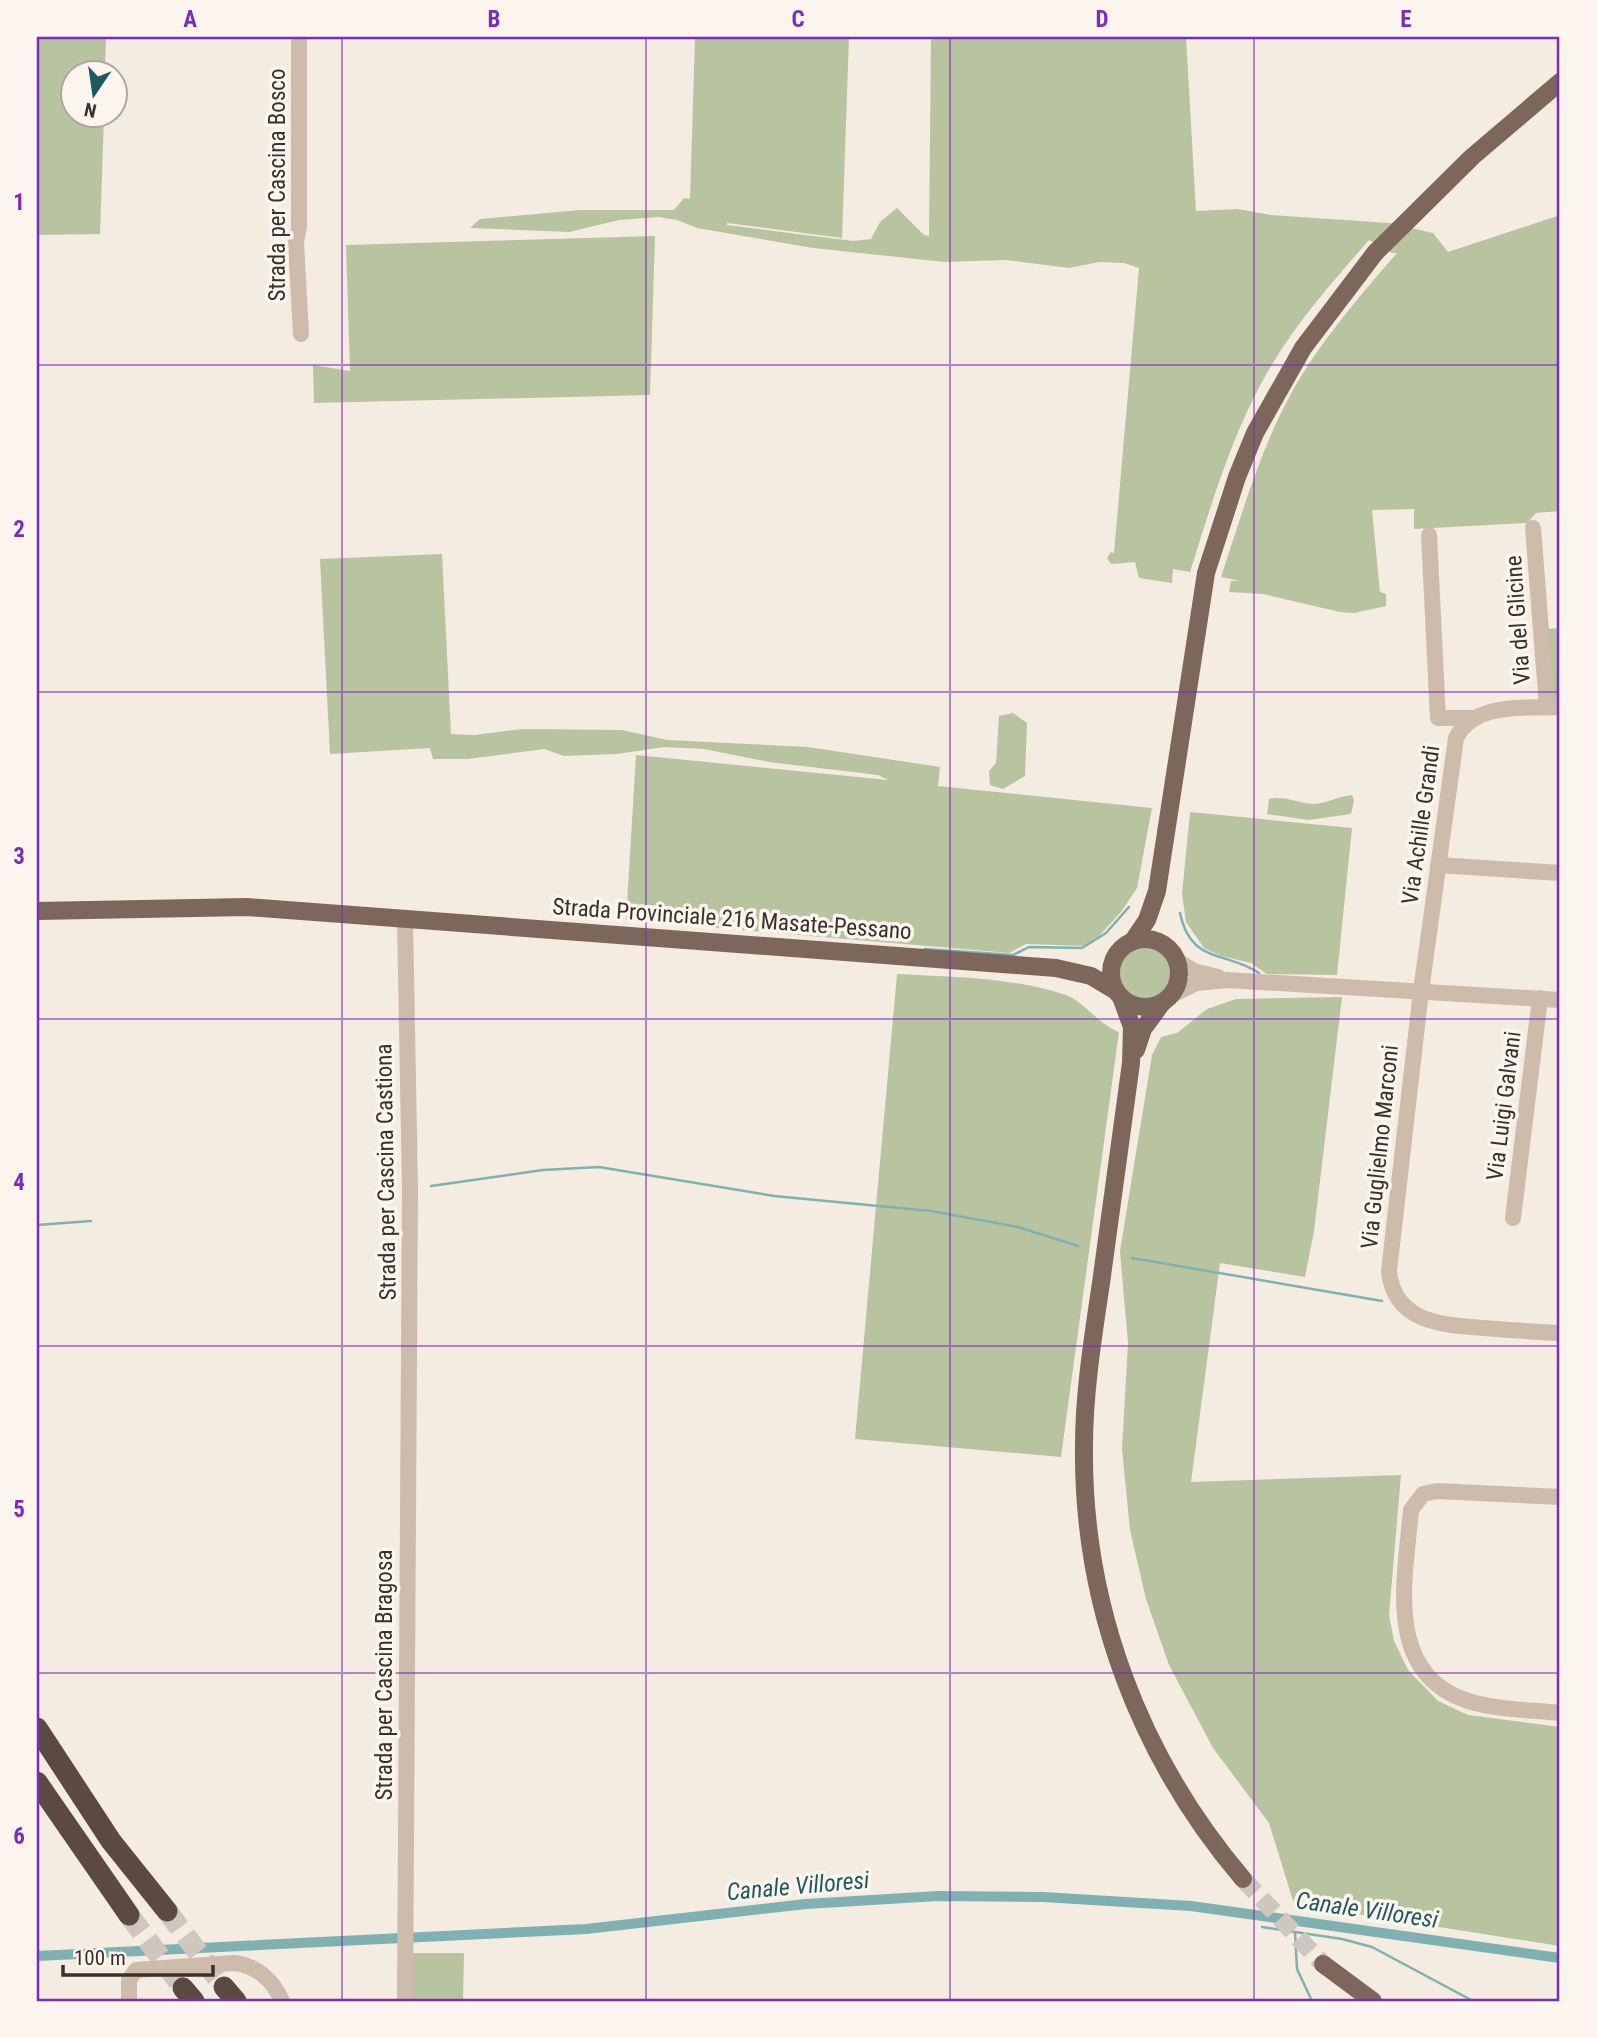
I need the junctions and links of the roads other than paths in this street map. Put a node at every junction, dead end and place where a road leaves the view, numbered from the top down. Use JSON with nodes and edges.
{"nodes":[{"id":1,"x":299,"y":37,"type":"edge"},
{"id":2,"x":1560,"y":82,"type":"edge"},
{"id":3,"x":300,"y":334,"type":"dead end"},
{"id":4,"x":1533,"y":528,"type":"dead end"},
{"id":5,"x":1429,"y":535,"type":"dead end"},
{"id":6,"x":1554,"y":707,"type":"edge"},
{"id":7,"x":1473,"y":718,"type":"junction"},
{"id":8,"x":1438,"y":864,"type":"junction"},
{"id":9,"x":1560,"y":873,"type":"edge"},
{"id":10,"x":1157,"y":891,"type":"junction"},
{"id":11,"x":37,"y":911,"type":"edge"},
{"id":12,"x":405,"y":919,"type":"junction"},
{"id":13,"x":1127,"y":945,"type":"junction"},
{"id":14,"x":1173,"y":955,"type":"junction"},
{"id":15,"x":1056,"y":968,"type":"junction"},
{"id":16,"x":1227,"y":980,"type":"junction"},
{"id":17,"x":1421,"y":991,"type":"junction"},
{"id":18,"x":1119,"y":994,"type":"junction"},
{"id":19,"x":1540,"y":998,"type":"junction"},
{"id":20,"x":1166,"y":1000,"type":"junction"},
{"id":21,"x":1560,"y":1000,"type":"edge"},
{"id":22,"x":1131,"y":1063,"type":"junction"},
{"id":23,"x":1513,"y":1219,"type":"dead end"},
{"id":24,"x":1560,"y":1333,"type":"edge"},
{"id":25,"x":409,"y":1423,"type":"joint"},
{"id":26,"x":1560,"y":1497,"type":"edge"},
{"id":27,"x":1560,"y":1713,"type":"edge"},
{"id":28,"x":37,"y":1728,"type":"edge"},
{"id":29,"x":37,"y":1782,"type":"edge"},
{"id":30,"x":1243,"y":1879,"type":"tunnel mouth"},
{"id":31,"x":167,"y":1911,"type":"tunnel mouth"},
{"id":32,"x":129,"y":1915,"type":"tunnel mouth"},
{"id":33,"x":1323,"y":1964,"type":"tunnel mouth"},
{"id":34,"x":130,"y":2001,"type":"edge"},
{"id":35,"x":282,"y":2001,"type":"edge"},
{"id":36,"x":405,"y":2001,"type":"edge"},
{"id":37,"x":1373,"y":2001,"type":"edge"}],
"edges":[{"from":1,"to":3,"type":"street","name":"Strada per Cascina Bosco"},
{"from":2,"to":10,"type":"main road"},
{"from":4,"to":6,"type":"street","name":"Via del Glicine"},
{"from":5,"to":7,"type":"street"},
{"from":6,"to":7,"type":"street"},
{"from":7,"to":8,"type":"street","name":"Via Achille Grandi"},
{"from":8,"to":9,"type":"street"},
{"from":8,"to":17,"type":"street","name":"Via Achille Grandi"},
{"from":10,"to":13,"type":"main road"},
{"from":10,"to":14,"type":"main road"},
{"from":11,"to":12,"type":"main road","name":"Strada Provinciale 216 Masate-Pessano"},
{"from":12,"to":15,"type":"main road","name":"Strada Provinciale 216 Masate-Pessano"},
{"from":12,"to":25,"type":"street","name":"Strada per Cascina Castiona"},
{"from":13,"to":14,"type":"main road"},
{"from":13,"to":15,"type":"main road"},
{"from":13,"to":18,"type":"main road"},
{"from":14,"to":16,"type":"street"},
{"from":14,"to":20,"type":"main road"},
{"from":15,"to":18,"type":"main road"},
{"from":16,"to":17,"type":"street"},
{"from":16,"to":20,"type":"street"},
{"from":17,"to":19,"type":"street"},
{"from":17,"to":24,"type":"street","name":"Via Guglielmo Marconi"},
{"from":18,"to":20,"type":"main road"},
{"from":18,"to":22,"type":"main road"},
{"from":19,"to":21,"type":"street"},
{"from":19,"to":23,"type":"street","name":"Via Luigi Galvani"},
{"from":20,"to":22,"type":"main road"},
{"from":22,"to":30,"type":"main road"},
{"from":25,"to":36,"type":"street","name":"Strada per Cascina Bragosa"},
{"from":26,"to":27,"type":"street"},
{"from":28,"to":31,"type":"highway"},
{"from":29,"to":32,"type":"highway"},
{"from":33,"to":37,"type":"main road"},
{"from":34,"to":35,"type":"street"}]}
